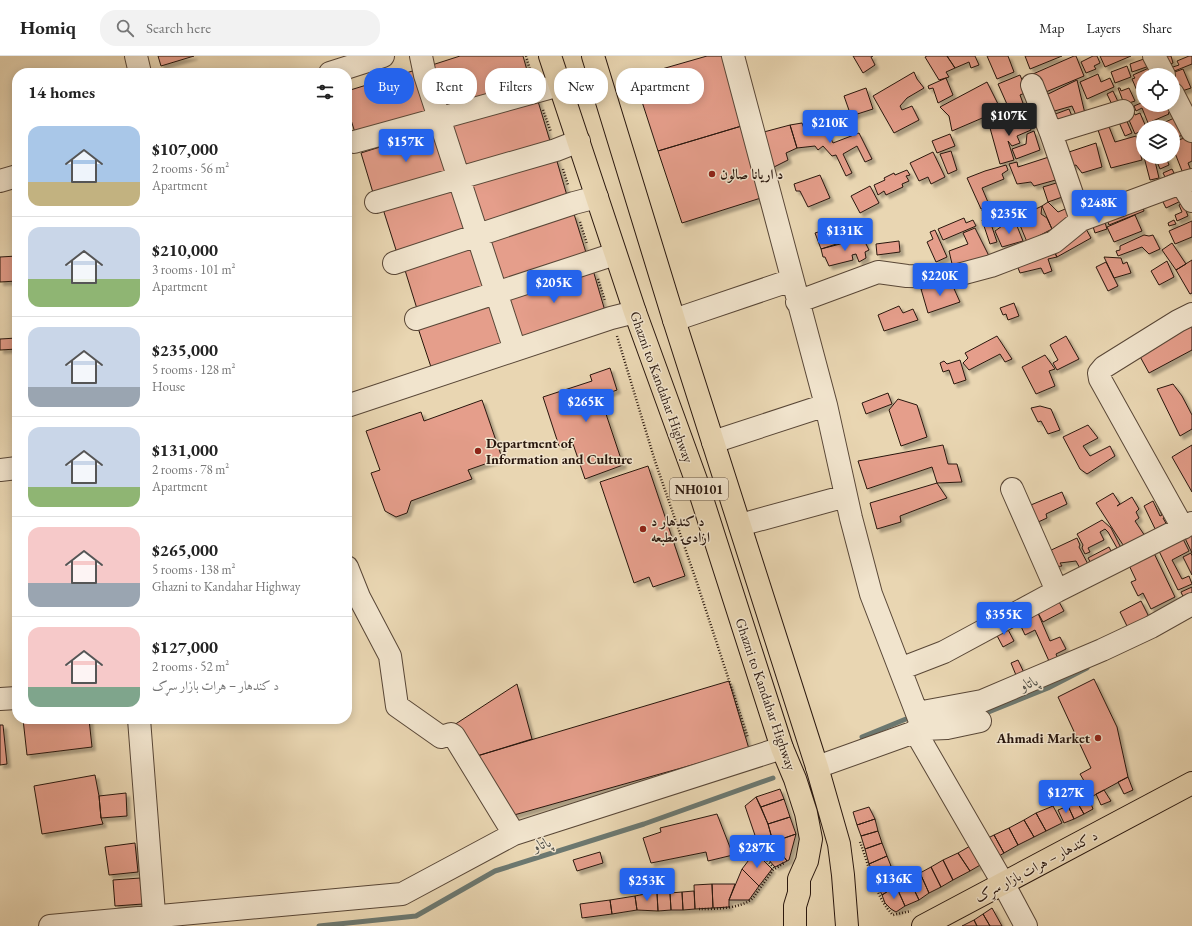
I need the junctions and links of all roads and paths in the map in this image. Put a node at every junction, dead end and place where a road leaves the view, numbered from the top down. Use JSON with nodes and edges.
{"nodes":[{"id":1,"x":136,"y":56,"type":"edge"},
{"id":2,"x":383,"y":56,"type":"edge"},
{"id":3,"x":421,"y":56,"type":"edge"},
{"id":4,"x":526,"y":56,"type":"edge"},
{"id":5,"x":550,"y":56,"type":"edge"},
{"id":6,"x":593,"y":56,"type":"edge"},
{"id":7,"x":733,"y":56,"type":"edge"},
{"id":8,"x":1154,"y":56,"type":"edge"},
{"id":9,"x":139,"y":68,"type":"edge"},
{"id":10,"x":346,"y":68,"type":"edge"},
{"id":11,"x":530,"y":68,"type":"edge"},
{"id":12,"x":554,"y":68,"type":"edge"},
{"id":13,"x":1160,"y":68,"type":"edge"},
{"id":14,"x":1032,"y":85,"type":"dead end"},
{"id":15,"x":494,"y":104,"type":"edge"},
{"id":16,"x":542,"y":104,"type":"edge"},
{"id":17,"x":566,"y":104,"type":"edge"},
{"id":18,"x":1180,"y":108,"type":"edge"},
{"id":19,"x":1123,"y":111,"type":"dead end"},
{"id":20,"x":440,"y":119,"type":"junction"},
{"id":21,"x":1192,"y":131,"type":"edge"},
{"id":22,"x":1052,"y":133,"type":"junction"},
{"id":23,"x":354,"y":142,"type":"dead end"},
{"id":24,"x":579,"y":142,"type":"junction"},
{"id":25,"x":556,"y":150,"type":"junction"},
{"id":26,"x":12,"y":177,"type":"edge"},
{"id":27,"x":459,"y":178,"type":"junction"},
{"id":28,"x":0,"y":181,"type":"edge"},
{"id":29,"x":1186,"y":181,"type":"edge"},
{"id":30,"x":597,"y":197,"type":"junction"},
{"id":31,"x":1192,"y":201,"type":"edge"},
{"id":32,"x":376,"y":202,"type":"dead end"},
{"id":33,"x":574,"y":203,"type":"junction"},
{"id":34,"x":1080,"y":220,"type":"junction"},
{"id":35,"x":478,"y":235,"type":"junction"},
{"id":36,"x":616,"y":254,"type":"junction"},
{"id":37,"x":592,"y":261,"type":"junction"},
{"id":38,"x":394,"y":263,"type":"dead end"},
{"id":39,"x":792,"y":280,"type":"junction"},
{"id":40,"x":496,"y":293,"type":"junction"},
{"id":41,"x":797,"y":302,"type":"junction"},
{"id":42,"x":635,"y":312,"type":"junction"},
{"id":43,"x":1192,"y":314,"type":"edge"},
{"id":44,"x":611,"y":318,"type":"junction"},
{"id":45,"x":416,"y":319,"type":"dead end"},
{"id":46,"x":674,"y":320,"type":"junction"},
{"id":47,"x":515,"y":350,"type":"junction"},
{"id":48,"x":352,"y":404,"type":"edge"},
{"id":49,"x":826,"y":405,"type":"junction"},
{"id":50,"x":713,"y":442,"type":"junction"},
{"id":51,"x":12,"y":469,"type":"edge"},
{"id":52,"x":0,"y":470,"type":"edge"},
{"id":53,"x":1012,"y":489,"type":"dead end"},
{"id":54,"x":846,"y":496,"type":"junction"},
{"id":55,"x":740,"y":525,"type":"junction"},
{"id":56,"x":1187,"y":526,"type":"edge"},
{"id":57,"x":352,"y":580,"type":"edge"},
{"id":58,"x":1057,"y":592,"type":"junction"},
{"id":59,"x":1192,"y":604,"type":"edge"},
{"id":60,"x":900,"y":669,"type":"junction"},
{"id":61,"x":12,"y":699,"type":"edge"},
{"id":62,"x":0,"y":700,"type":"edge"},
{"id":63,"x":980,"y":721,"type":"dead end"},
{"id":64,"x":919,"y":723,"type":"junction"},
{"id":65,"x":139,"y":724,"type":"edge"},
{"id":66,"x":782,"y":748,"type":"junction"},
{"id":67,"x":755,"y":756,"type":"junction"},
{"id":68,"x":817,"y":767,"type":"junction"},
{"id":69,"x":1192,"y":783,"type":"edge"},
{"id":70,"x":514,"y":834,"type":"junction"},
{"id":71,"x":753,"y":845,"type":"dead end"},
{"id":72,"x":787,"y":861,"type":"dead end"},
{"id":73,"x":775,"y":869,"type":"junction"},
{"id":74,"x":1003,"y":883,"type":"junction"},
{"id":75,"x":699,"y":910,"type":"dead end"},
{"id":76,"x":155,"y":921,"type":"edge"},
{"id":77,"x":50,"y":926,"type":"edge"},
{"id":78,"x":795,"y":926,"type":"edge"},
{"id":79,"x":847,"y":926,"type":"edge"},
{"id":80,"x":923,"y":926,"type":"edge"},
{"id":81,"x":1026,"y":926,"type":"edge"}],
"edges":[{"from":1,"to":9,"type":"street"},
{"from":2,"to":10,"type":"street"},
{"from":3,"to":20,"type":"street"},
{"from":4,"to":11,"type":"path"},
{"from":5,"to":12,"type":"main road","name":"Ghazni to Kandahar Highway","number":"NH0101"},
{"from":6,"to":46,"type":"main road","name":"Ghazni to Kandahar Highway","number":"NH0101"},
{"from":7,"to":39,"type":"street"},
{"from":8,"to":13,"type":"street"},
{"from":14,"to":22,"type":"street"},
{"from":15,"to":20,"type":"street"},
{"from":16,"to":25,"type":"path"},
{"from":17,"to":24,"type":"main road","name":"Ghazni to Kandahar Highway","number":"NH0101"},
{"from":18,"to":21,"type":"street"},
{"from":19,"to":22,"type":"street"},
{"from":20,"to":23,"type":"street"},
{"from":20,"to":27,"type":"street"},
{"from":22,"to":34,"type":"street"},
{"from":24,"to":25,"type":"street"},
{"from":24,"to":30,"type":"main road","name":"Ghazni to Kandahar Highway","number":"NH0101"},
{"from":25,"to":27,"type":"street"},
{"from":25,"to":33,"type":"path"},
{"from":26,"to":28,"type":"street"},
{"from":27,"to":32,"type":"street"},
{"from":27,"to":35,"type":"street"},
{"from":29,"to":31,"type":"street"},
{"from":29,"to":34,"type":"street"},
{"from":30,"to":33,"type":"street"},
{"from":30,"to":36,"type":"main road","name":"Ghazni to Kandahar Highway","number":"NH0101"},
{"from":33,"to":35,"type":"street"},
{"from":33,"to":37,"type":"path"},
{"from":34,"to":41,"type":"street"},
{"from":35,"to":38,"type":"street"},
{"from":35,"to":40,"type":"street"},
{"from":36,"to":37,"type":"street"},
{"from":36,"to":42,"type":"main road","name":"Ghazni to Kandahar Highway","number":"NH0101"},
{"from":37,"to":40,"type":"street"},
{"from":37,"to":44,"type":"path"},
{"from":39,"to":41,"type":"street"},
{"from":39,"to":46,"type":"street"},
{"from":40,"to":45,"type":"street"},
{"from":40,"to":47,"type":"street"},
{"from":41,"to":49,"type":"street"},
{"from":42,"to":44,"type":"street"},
{"from":42,"to":66,"type":"main road","name":"Ghazni to Kandahar Highway","number":"NH0101"},
{"from":43,"to":56,"type":"street"},
{"from":44,"to":47,"type":"street"},
{"from":44,"to":67,"type":"path"},
{"from":46,"to":50,"type":"main road","name":"Ghazni to Kandahar Highway","number":"NH0101"},
{"from":47,"to":48,"type":"street"},
{"from":49,"to":50,"type":"street"},
{"from":49,"to":54,"type":"street"},
{"from":50,"to":55,"type":"main road","name":"Ghazni to Kandahar Highway","number":"NH0101"},
{"from":51,"to":52,"type":"street"},
{"from":53,"to":58,"type":"street"},
{"from":54,"to":55,"type":"street"},
{"from":54,"to":60,"type":"street"},
{"from":55,"to":68,"type":"main road","name":"Ghazni to Kandahar Highway","number":"NH0101"},
{"from":56,"to":58,"type":"street"},
{"from":57,"to":70,"type":"street"},
{"from":58,"to":60,"type":"street"},
{"from":59,"to":64,"type":"street"},
{"from":60,"to":64,"type":"street"},
{"from":61,"to":62,"type":"street"},
{"from":63,"to":64,"type":"street"},
{"from":64,"to":68,"type":"street"},
{"from":64,"to":74,"type":"street"},
{"from":65,"to":76,"type":"street"},
{"from":66,"to":67,"type":"street"},
{"from":66,"to":78,"type":"main road","name":"Ghazni to Kandahar Highway","number":"NH0101"},
{"from":67,"to":70,"type":"street"},
{"from":68,"to":79,"type":"main road","name":"Ghazni to Kandahar Highway","number":"NH0101"},
{"from":69,"to":74,"type":"main road","name":"د کندهار – هرات بازار سړک"},
{"from":70,"to":76,"type":"street"},
{"from":71,"to":73,"type":"path"},
{"from":72,"to":73,"type":"path"},
{"from":73,"to":75,"type":"path"},
{"from":74,"to":80,"type":"main road","name":"د کندهار – هرات بازار سړک"},
{"from":74,"to":81,"type":"street"},
{"from":76,"to":77,"type":"street"}]}
